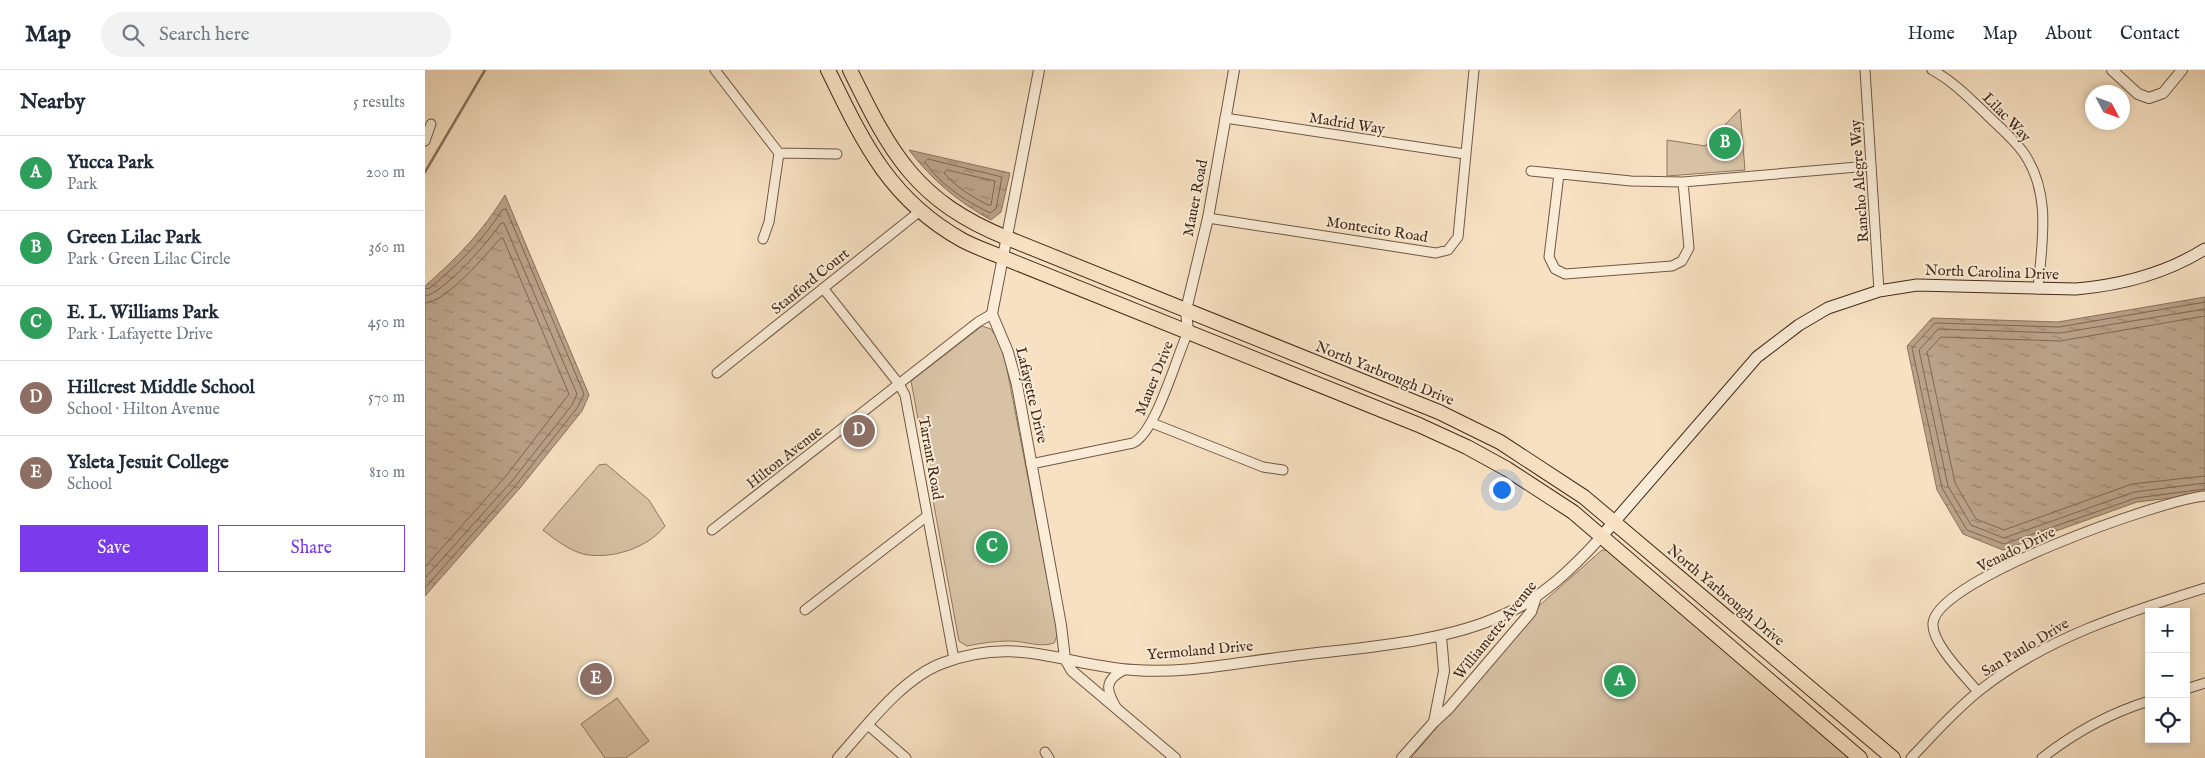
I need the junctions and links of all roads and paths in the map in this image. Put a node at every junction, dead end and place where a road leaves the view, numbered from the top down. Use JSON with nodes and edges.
{"nodes":[{"id":1,"x":715,"y":70,"type":"edge"},
{"id":2,"x":828,"y":70,"type":"edge"},
{"id":3,"x":850,"y":70,"type":"edge"},
{"id":4,"x":1039,"y":70,"type":"edge"},
{"id":5,"x":1234,"y":70,"type":"edge"},
{"id":6,"x":1474,"y":70,"type":"edge"},
{"id":7,"x":1865,"y":70,"type":"edge"},
{"id":8,"x":1932,"y":70,"type":"edge"},
{"id":9,"x":2112,"y":70,"type":"edge"},
{"id":10,"x":2182,"y":70,"type":"edge"},
{"id":11,"x":1225,"y":118,"type":"junction"},
{"id":12,"x":431,"y":124,"type":"dead end"},
{"id":13,"x":425,"y":141,"type":"edge"},
{"id":14,"x":779,"y":153,"type":"junction"},
{"id":15,"x":837,"y":154,"type":"dead end"},
{"id":16,"x":1465,"y":154,"type":"junction"},
{"id":17,"x":1869,"y":166,"type":"junction"},
{"id":18,"x":1531,"y":171,"type":"dead end"},
{"id":19,"x":1559,"y":174,"type":"junction"},
{"id":20,"x":1683,"y":182,"type":"junction"},
{"id":21,"x":919,"y":211,"type":"junction"},
{"id":22,"x":1208,"y":218,"type":"junction"},
{"id":23,"x":1007,"y":238,"type":"junction"},
{"id":24,"x":763,"y":240,"type":"dead end"},
{"id":25,"x":2205,"y":249,"type":"edge"},
{"id":26,"x":1004,"y":258,"type":"junction"},
{"id":27,"x":823,"y":288,"type":"junction"},
{"id":28,"x":2038,"y":289,"type":"junction"},
{"id":29,"x":1879,"y":291,"type":"junction"},
{"id":30,"x":1186,"y":310,"type":"junction"},
{"id":31,"x":992,"y":314,"type":"junction"},
{"id":32,"x":1188,"y":332,"type":"junction"},
{"id":33,"x":717,"y":372,"type":"dead end"},
{"id":34,"x":899,"y":384,"type":"junction"},
{"id":35,"x":1152,"y":423,"type":"junction"},
{"id":36,"x":1504,"y":445,"type":"junction"},
{"id":37,"x":1495,"y":462,"type":"junction"},
{"id":38,"x":1031,"y":464,"type":"junction"},
{"id":39,"x":1283,"y":470,"type":"dead end"},
{"id":40,"x":2205,"y":496,"type":"edge"},
{"id":41,"x":927,"y":516,"type":"junction"},
{"id":42,"x":1616,"y":521,"type":"junction"},
{"id":43,"x":713,"y":530,"type":"dead end"},
{"id":44,"x":1601,"y":537,"type":"junction"},
{"id":45,"x":2205,"y":588,"type":"edge"},
{"id":46,"x":1536,"y":597,"type":"junction"},
{"id":47,"x":805,"y":610,"type":"dead end"},
{"id":48,"x":1441,"y":636,"type":"junction"},
{"id":49,"x":954,"y":659,"type":"junction"},
{"id":50,"x":1065,"y":659,"type":"junction"},
{"id":51,"x":1124,"y":670,"type":"junction"},
{"id":52,"x":2205,"y":683,"type":"edge"},
{"id":53,"x":2190,"y":688,"type":"edge"},
{"id":54,"x":1978,"y":692,"type":"junction"},
{"id":55,"x":2145,"y":702,"type":"edge"},
{"id":56,"x":1829,"y":704,"type":"junction"},
{"id":57,"x":1116,"y":707,"type":"junction"},
{"id":58,"x":1815,"y":720,"type":"junction"},
{"id":59,"x":1434,"y":722,"type":"junction"},
{"id":60,"x":868,"y":725,"type":"junction"},
{"id":61,"x":838,"y":758,"type":"edge"},
{"id":62,"x":906,"y":758,"type":"edge"},
{"id":63,"x":1174,"y":758,"type":"edge"},
{"id":64,"x":1402,"y":758,"type":"edge"},
{"id":65,"x":1860,"y":758,"type":"edge"},
{"id":66,"x":1893,"y":758,"type":"edge"},
{"id":67,"x":1911,"y":758,"type":"edge"},
{"id":68,"x":2041,"y":758,"type":"edge"}],
"edges":[{"from":1,"to":14,"type":"street"},
{"from":2,"to":21,"type":"main road"},
{"from":3,"to":23,"type":"main road","name":"North Yarbrough Drive"},
{"from":4,"to":23,"type":"street"},
{"from":5,"to":11,"type":"street","name":"Mauer Road"},
{"from":6,"to":16,"type":"street","name":"Montecito Road"},
{"from":7,"to":17,"type":"street","name":"Rancho Alegre Way"},
{"from":8,"to":28,"type":"street","name":"Lilac Way"},
{"from":9,"to":10,"type":"street"},
{"from":11,"to":16,"type":"street","name":"Madrid Way"},
{"from":11,"to":22,"type":"street","name":"Mauer Road"},
{"from":12,"to":13,"type":"street"},
{"from":14,"to":15,"type":"street"},
{"from":14,"to":24,"type":"street"},
{"from":16,"to":22,"type":"street","name":"Montecito Road"},
{"from":17,"to":20,"type":"street"},
{"from":17,"to":29,"type":"street","name":"Rancho Alegre Way"},
{"from":18,"to":19,"type":"street"},
{"from":19,"to":20,"type":"street"},
{"from":19,"to":20,"type":"street"},
{"from":21,"to":26,"type":"main road"},
{"from":21,"to":27,"type":"street","name":"Stanford Court"},
{"from":22,"to":30,"type":"street","name":"Mauer Road"},
{"from":23,"to":26,"type":"street"},
{"from":23,"to":30,"type":"main road","name":"North Yarbrough Drive"},
{"from":25,"to":28,"type":"main road","name":"North Carolina Drive"},
{"from":26,"to":31,"type":"street"},
{"from":26,"to":32,"type":"main road"},
{"from":27,"to":33,"type":"street","name":"Stanford Court"},
{"from":27,"to":34,"type":"street","name":"Tarrant Road"},
{"from":28,"to":29,"type":"main road","name":"North Carolina Drive"},
{"from":29,"to":42,"type":"main road","name":"North Carolina Drive"},
{"from":30,"to":32,"type":"street","name":"Mauer Road"},
{"from":30,"to":36,"type":"main road","name":"North Yarbrough Drive"},
{"from":31,"to":34,"type":"street","name":"Hilton Avenue"},
{"from":31,"to":38,"type":"street","name":"Lafayette Drive"},
{"from":32,"to":35,"type":"street","name":"Mauer Drive"},
{"from":32,"to":37,"type":"main road"},
{"from":34,"to":41,"type":"street","name":"Tarrant Road"},
{"from":34,"to":43,"type":"street","name":"Hilton Avenue"},
{"from":35,"to":38,"type":"street","name":"Mauer Drive"},
{"from":35,"to":39,"type":"street"},
{"from":36,"to":37,"type":"main road"},
{"from":36,"to":42,"type":"main road","name":"North Yarbrough Drive"},
{"from":37,"to":44,"type":"main road"},
{"from":38,"to":50,"type":"street","name":"Lafayette Drive"},
{"from":40,"to":54,"type":"street","name":"Venado Drive"},
{"from":41,"to":47,"type":"street"},
{"from":41,"to":49,"type":"street","name":"Tarrant Road"},
{"from":42,"to":44,"type":"main road","name":"North Carolina Drive"},
{"from":42,"to":56,"type":"main road","name":"North Yarbrough Drive"},
{"from":44,"to":46,"type":"street","name":"Williamette Avenue"},
{"from":44,"to":58,"type":"main road"},
{"from":45,"to":54,"type":"street","name":"San Paulo Drive"},
{"from":46,"to":48,"type":"street","name":"Yermoland Drive"},
{"from":46,"to":59,"type":"street","name":"Williamette Avenue"},
{"from":48,"to":51,"type":"street","name":"Yermoland Drive"},
{"from":48,"to":59,"type":"street","name":"Williamette Avenue"},
{"from":49,"to":50,"type":"street","name":"Yermoland Drive"},
{"from":49,"to":60,"type":"street","name":"Yermoland Drive"},
{"from":50,"to":51,"type":"street","name":"Yermoland Drive"},
{"from":50,"to":57,"type":"street","name":"Lafayette Drive"},
{"from":51,"to":57,"type":"street"},
{"from":52,"to":53,"type":"street"},
{"from":54,"to":67,"type":"street","name":"San Paulo Drive"},
{"from":55,"to":68,"type":"street"},
{"from":56,"to":58,"type":"main road"},
{"from":56,"to":66,"type":"main road","name":"North Yarbrough Drive"},
{"from":57,"to":63,"type":"street","name":"Lafayette Drive"},
{"from":58,"to":65,"type":"main road"},
{"from":59,"to":64,"type":"street","name":"Williamette Avenue"},
{"from":60,"to":61,"type":"street","name":"Yermoland Drive"},
{"from":60,"to":62,"type":"street"}]}
